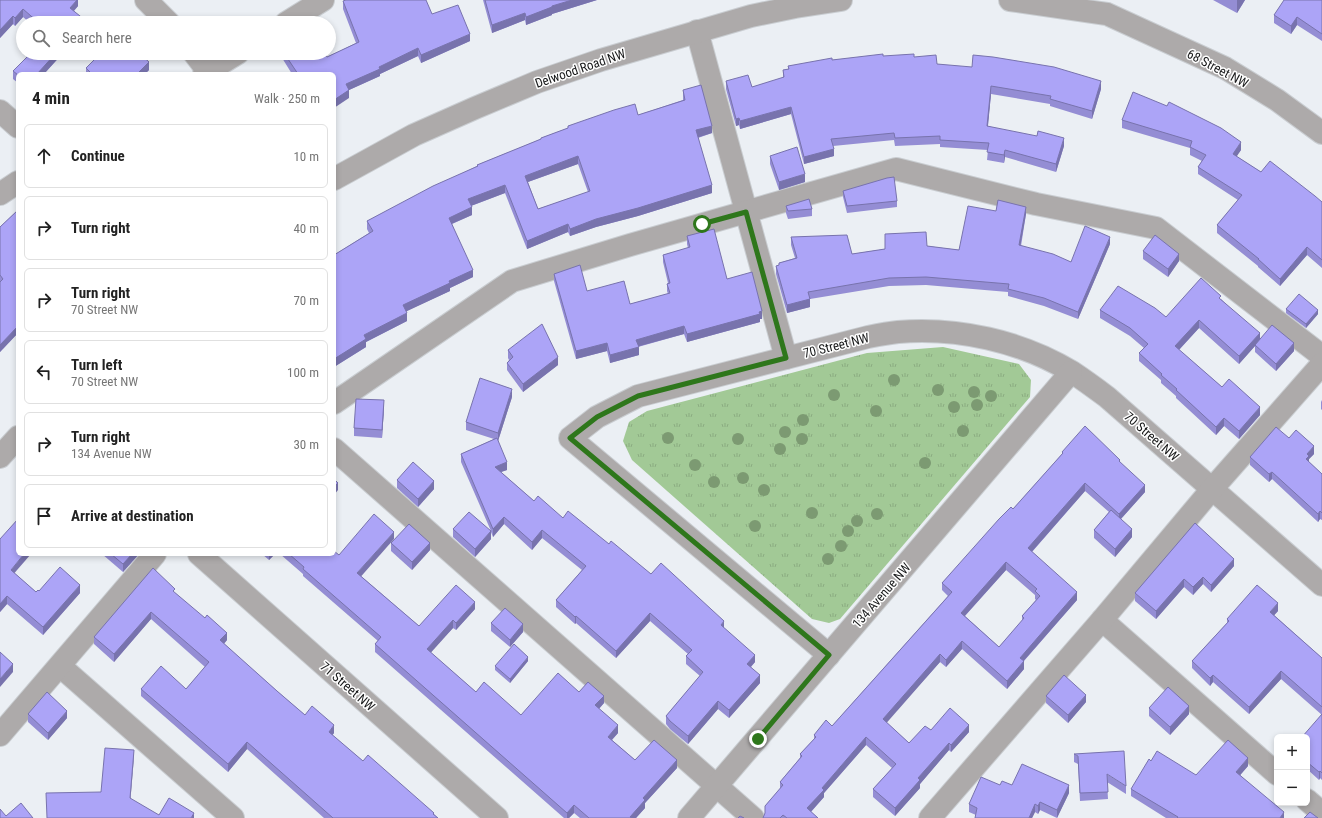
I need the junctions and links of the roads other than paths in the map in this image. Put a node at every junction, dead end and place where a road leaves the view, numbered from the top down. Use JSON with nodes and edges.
{"nodes":[{"id":1,"x":146,"y":0,"type":"edge"},
{"id":2,"x":323,"y":0,"type":"edge"},
{"id":3,"x":841,"y":0,"type":"edge"},
{"id":4,"x":1010,"y":0,"type":"edge"},
{"id":5,"x":1111,"y":7,"type":"edge"},
{"id":6,"x":162,"y":16,"type":"edge"},
{"id":7,"x":297,"y":16,"type":"edge"},
{"id":8,"x":697,"y":31,"type":"junction"},
{"id":9,"x":199,"y":60,"type":"edge"},
{"id":10,"x":228,"y":60,"type":"edge"},
{"id":11,"x":207,"y":72,"type":"edge"},
{"id":12,"x":210,"y":72,"type":"edge"},
{"id":13,"x":0,"y":111,"type":"edge"},
{"id":14,"x":16,"y":125,"type":"edge"},
{"id":15,"x":1322,"y":133,"type":"edge"},
{"id":16,"x":336,"y":178,"type":"edge"},
{"id":17,"x":16,"y":183,"type":"edge"},
{"id":18,"x":0,"y":194,"type":"edge"},
{"id":19,"x":746,"y":212,"type":"junction"},
{"id":20,"x":1322,"y":356,"type":"edge"},
{"id":21,"x":786,"y":358,"type":"junction"},
{"id":22,"x":1322,"y":364,"type":"edge"},
{"id":23,"x":1071,"y":372,"type":"junction"},
{"id":24,"x":336,"y":402,"type":"edge"},
{"id":25,"x":16,"y":438,"type":"edge"},
{"id":26,"x":336,"y":451,"type":"edge"},
{"id":27,"x":0,"y":457,"type":"edge"},
{"id":28,"x":1212,"y":489,"type":"junction"},
{"id":29,"x":153,"y":556,"type":"edge"},
{"id":30,"x":201,"y":556,"type":"edge"},
{"id":31,"x":1322,"y":585,"type":"edge"},
{"id":32,"x":1102,"y":620,"type":"junction"},
{"id":33,"x":829,"y":655,"type":"junction"},
{"id":34,"x":60,"y":666,"type":"junction"},
{"id":35,"x":0,"y":735,"type":"edge"},
{"id":36,"x":1274,"y":771,"type":"edge"},
{"id":37,"x":717,"y":786,"type":"junction"},
{"id":38,"x":1310,"y":803,"type":"edge"},
{"id":39,"x":1322,"y":813,"type":"edge"},
{"id":40,"x":233,"y":818,"type":"edge"},
{"id":41,"x":497,"y":818,"type":"edge"},
{"id":42,"x":689,"y":818,"type":"edge"},
{"id":43,"x":754,"y":818,"type":"edge"},
{"id":44,"x":930,"y":818,"type":"edge"}],
"edges":[{"from":1,"to":6,"type":"street"},
{"from":2,"to":7,"type":"street"},
{"from":3,"to":8,"type":"street","name":"Delwood Road NW"},
{"from":4,"to":5,"type":"street"},
{"from":5,"to":15,"type":"street","name":"68 Street NW"},
{"from":8,"to":16,"type":"street","name":"Delwood Road NW"},
{"from":8,"to":19,"type":"street"},
{"from":9,"to":11,"type":"street"},
{"from":10,"to":12,"type":"street"},
{"from":13,"to":14,"type":"street"},
{"from":17,"to":18,"type":"street"},
{"from":19,"to":20,"type":"street"},
{"from":19,"to":21,"type":"street"},
{"from":19,"to":24,"type":"street"},
{"from":21,"to":23,"type":"street","name":"70 Street NW"},
{"from":21,"to":33,"type":"street","name":"70 Street NW"},
{"from":22,"to":28,"type":"street"},
{"from":23,"to":28,"type":"street","name":"70 Street NW"},
{"from":23,"to":33,"type":"street","name":"134 Avenue NW"},
{"from":25,"to":27,"type":"street"},
{"from":26,"to":37,"type":"street"},
{"from":28,"to":31,"type":"street","name":"70 Street NW"},
{"from":28,"to":32,"type":"street"},
{"from":29,"to":34,"type":"street"},
{"from":30,"to":41,"type":"street","name":"71 Street NW"},
{"from":32,"to":36,"type":"street"},
{"from":32,"to":44,"type":"street"},
{"from":33,"to":37,"type":"street","name":"134 Avenue NW"},
{"from":34,"to":35,"type":"street"},
{"from":34,"to":40,"type":"street"},
{"from":37,"to":42,"type":"street","name":"134 Avenue NW"},
{"from":37,"to":43,"type":"street"},
{"from":38,"to":39,"type":"street"}]}
